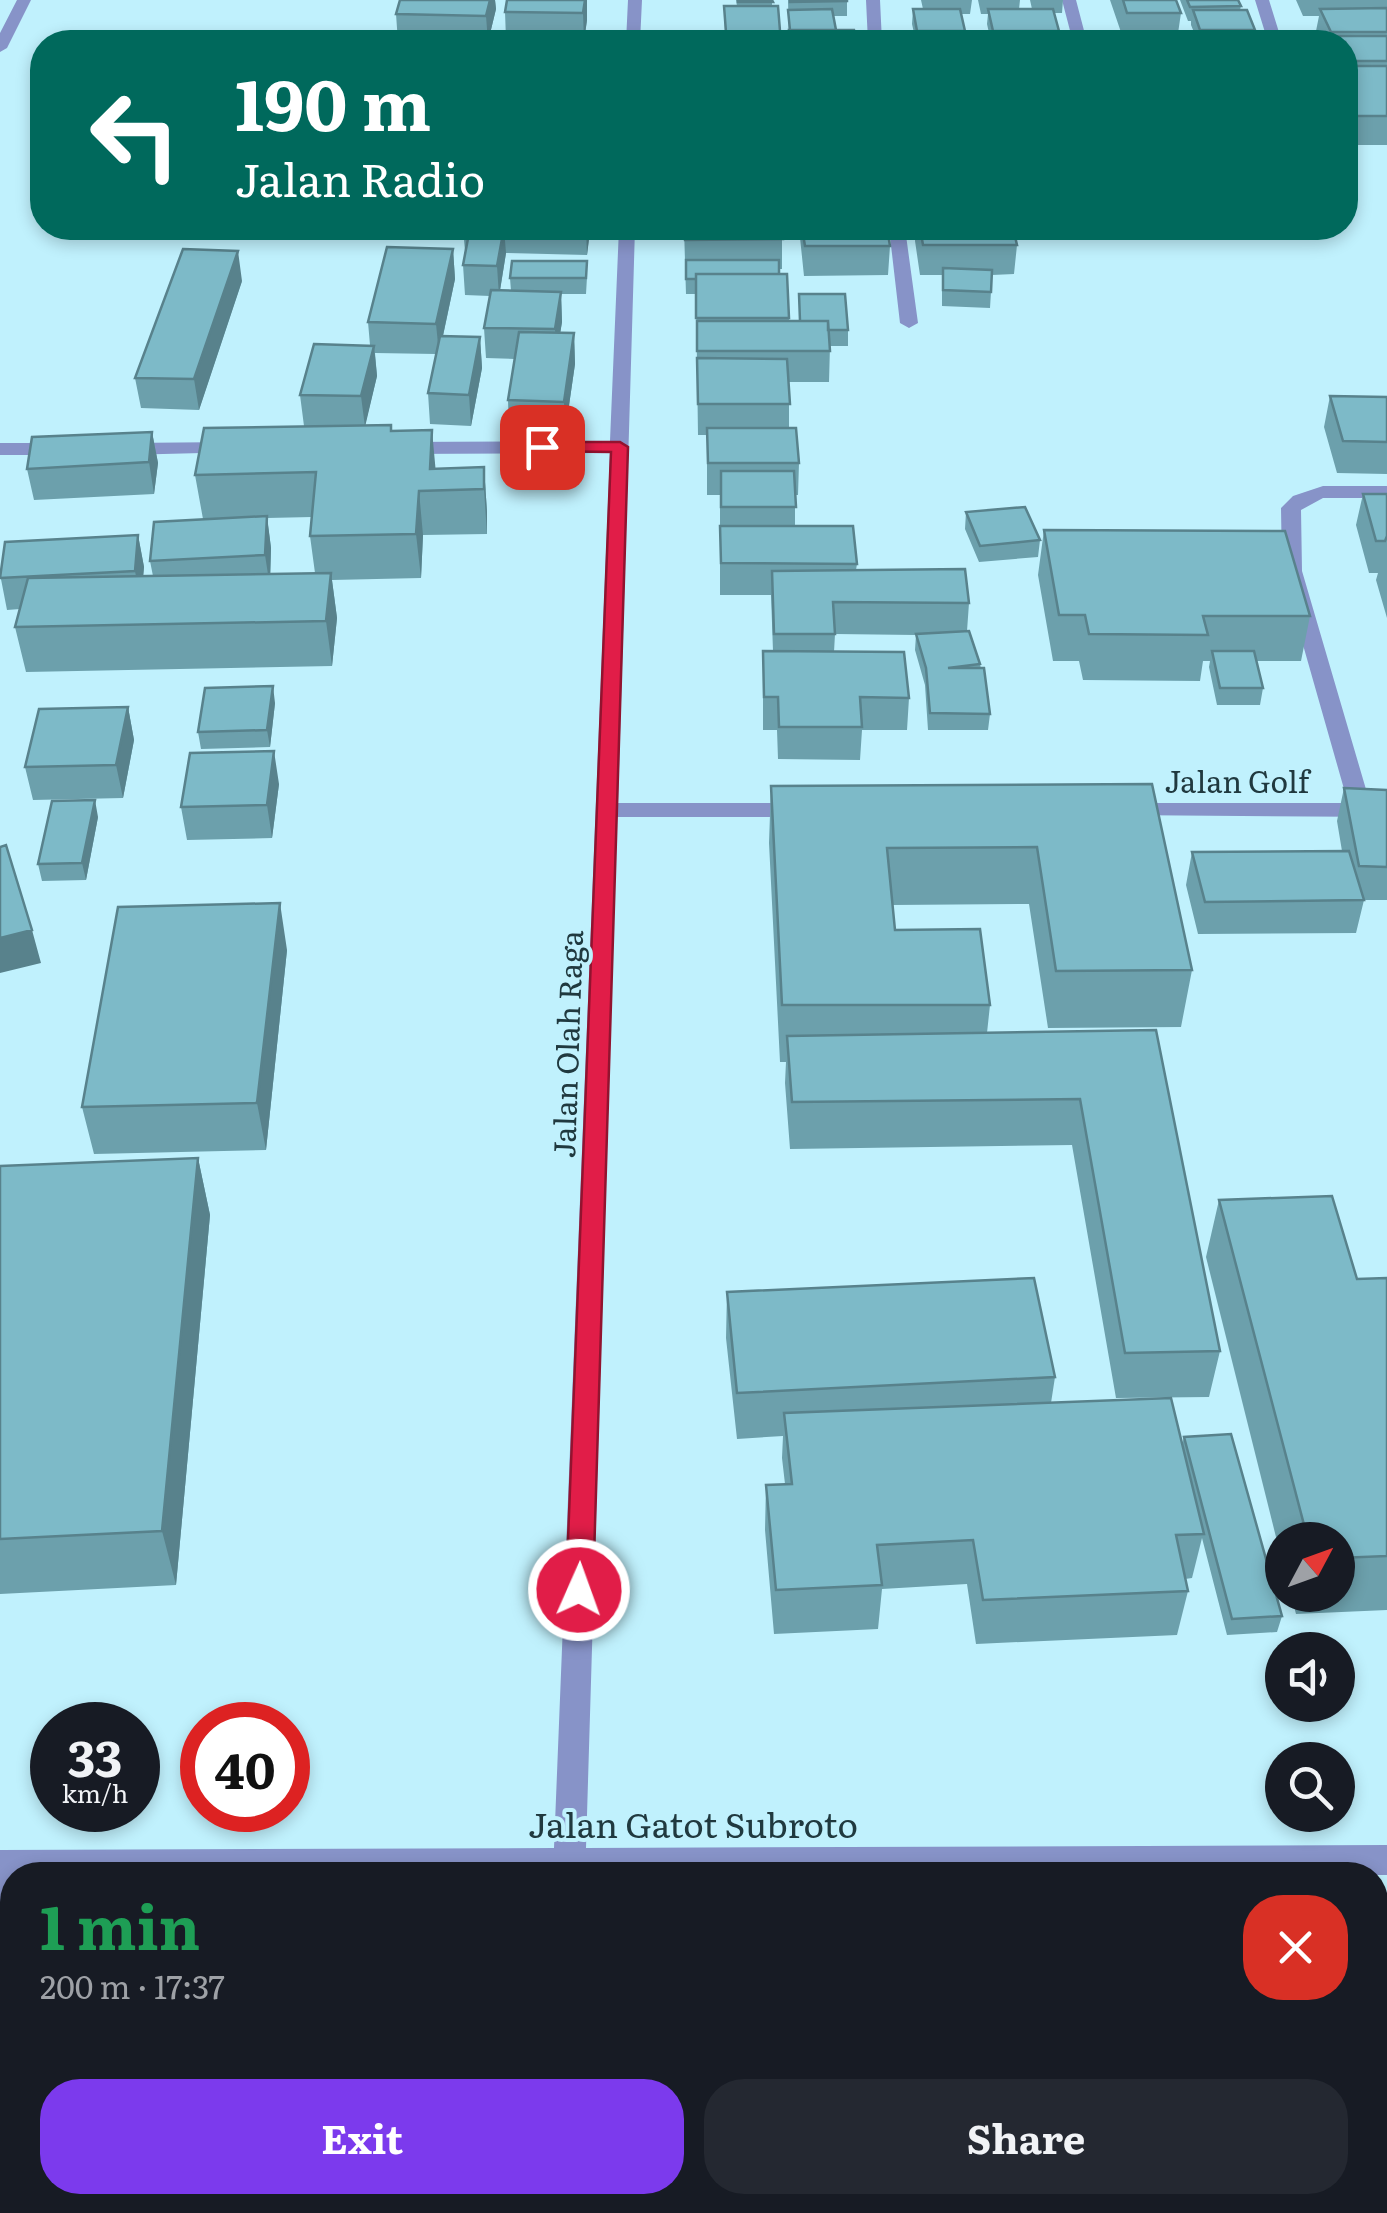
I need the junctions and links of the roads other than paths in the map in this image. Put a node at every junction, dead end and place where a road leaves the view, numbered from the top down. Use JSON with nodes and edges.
{"nodes":[{"id":1,"x":24,"y":0,"type":"edge"},
{"id":2,"x":635,"y":0,"type":"edge"},
{"id":3,"x":873,"y":0,"type":"edge"},
{"id":4,"x":1068,"y":0,"type":"edge"},
{"id":5,"x":1262,"y":0,"type":"edge"},
{"id":6,"x":634,"y":30,"type":"edge"},
{"id":7,"x":875,"y":30,"type":"edge"},
{"id":8,"x":1077,"y":30,"type":"edge"},
{"id":9,"x":1271,"y":30,"type":"edge"},
{"id":10,"x":0,"y":48,"type":"edge"},
{"id":11,"x":627,"y":240,"type":"edge"},
{"id":12,"x":899,"y":240,"type":"edge"},
{"id":13,"x":909,"y":324,"type":"dead end"},
{"id":14,"x":620,"y":447,"type":"junction"},
{"id":15,"x":260,"y":448,"type":"edge"},
{"id":16,"x":380,"y":448,"type":"edge"},
{"id":17,"x":0,"y":449,"type":"edge"},
{"id":18,"x":1387,"y":492,"type":"edge"},
{"id":19,"x":607,"y":810,"type":"junction"},
{"id":20,"x":825,"y":810,"type":"edge"},
{"id":21,"x":1103,"y":810,"type":"edge"},
{"id":22,"x":1361,"y":810,"type":"junction"},
{"id":23,"x":1387,"y":810,"type":"edge"},
{"id":24,"x":1387,"y":1860,"type":"edge"},
{"id":25,"x":570,"y":1862,"type":"edge"},
{"id":26,"x":1241,"y":1862,"type":"edge"}],
"edges":[{"from":1,"to":10,"type":"street"},
{"from":2,"to":6,"type":"street"},
{"from":3,"to":7,"type":"street"},
{"from":4,"to":8,"type":"street"},
{"from":5,"to":9,"type":"street"},
{"from":11,"to":14,"type":"street","name":"Jalan Olah Raga"},
{"from":12,"to":13,"type":"street"},
{"from":14,"to":16,"type":"street"},
{"from":14,"to":19,"type":"street","name":"Jalan Olah Raga"},
{"from":15,"to":17,"type":"street"},
{"from":18,"to":22,"type":"street"},
{"from":19,"to":20,"type":"street"},
{"from":19,"to":25,"type":"street","name":"Jalan Olah Raga"},
{"from":21,"to":22,"type":"street","name":"Jalan Golf"},
{"from":22,"to":23,"type":"street","name":"Jalan Golf"},
{"from":24,"to":26,"type":"street","name":"Jalan Gatot Subroto"}]}
